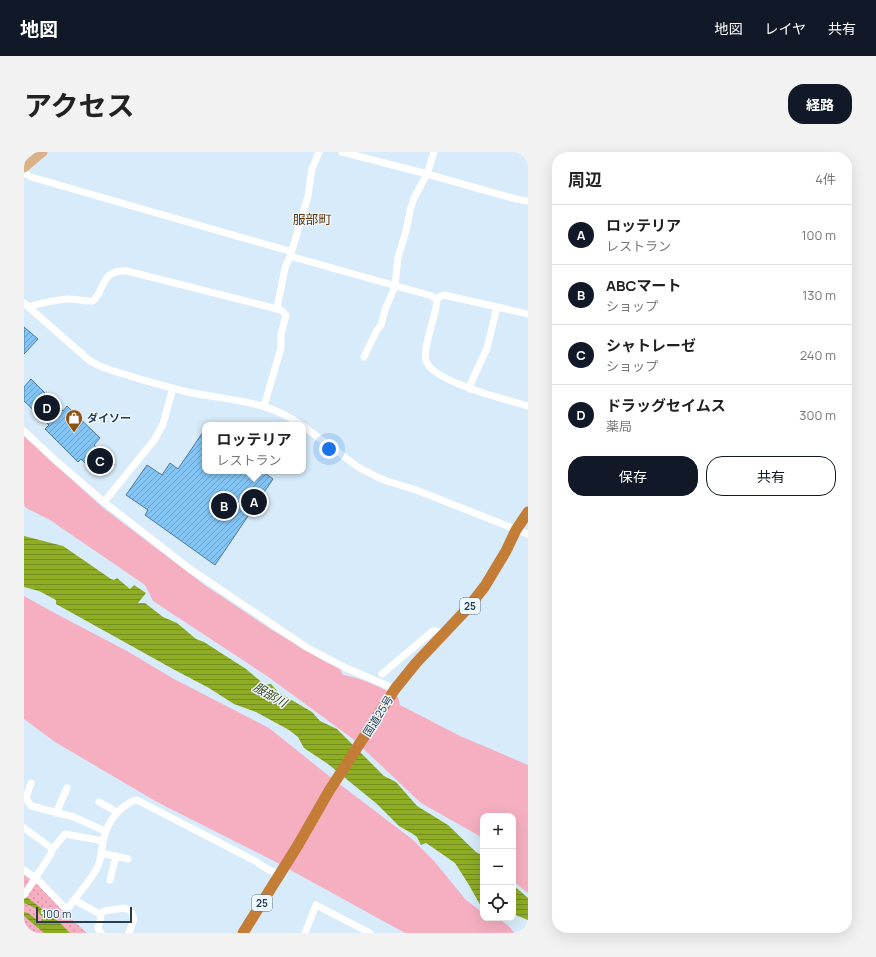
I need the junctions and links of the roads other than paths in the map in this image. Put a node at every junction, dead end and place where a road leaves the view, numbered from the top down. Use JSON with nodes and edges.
{"nodes":[{"id":1,"x":43,"y":152,"type":"edge"},
{"id":2,"x":319,"y":152,"type":"edge"},
{"id":3,"x":342,"y":152,"type":"edge"},
{"id":4,"x":434,"y":152,"type":"edge"},
{"id":5,"x":24,"y":168,"type":"edge"},
{"id":6,"x":24,"y":173,"type":"edge"},
{"id":7,"x":427,"y":174,"type":"junction"},
{"id":8,"x":528,"y":201,"type":"edge"},
{"id":9,"x":290,"y":254,"type":"junction"},
{"id":10,"x":395,"y":286,"type":"junction"},
{"id":11,"x":437,"y":299,"type":"junction"},
{"id":12,"x":26,"y":305,"type":"edge"},
{"id":13,"x":497,"y":307,"type":"junction"},
{"id":14,"x":277,"y":308,"type":"junction"},
{"id":15,"x":528,"y":314,"type":"edge"},
{"id":16,"x":364,"y":357,"type":"dead end"},
{"id":17,"x":173,"y":388,"type":"junction"},
{"id":18,"x":470,"y":390,"type":"junction"},
{"id":19,"x":264,"y":406,"type":"junction"},
{"id":20,"x":528,"y":406,"type":"edge"},
{"id":21,"x":297,"y":422,"type":"edge"},
{"id":22,"x":306,"y":429,"type":"edge"},
{"id":23,"x":24,"y":431,"type":"edge"},
{"id":24,"x":104,"y":502,"type":"junction"},
{"id":25,"x":528,"y":512,"type":"edge"},
{"id":26,"x":516,"y":530,"type":"junction"},
{"id":27,"x":528,"y":534,"type":"edge"},
{"id":28,"x":444,"y":634,"type":"junction"},
{"id":29,"x":382,"y":674,"type":"dead end"},
{"id":30,"x":395,"y":689,"type":"junction"},
{"id":31,"x":31,"y":783,"type":"dead end"},
{"id":32,"x":67,"y":788,"type":"dead end"},
{"id":33,"x":99,"y":802,"type":"dead end"},
{"id":34,"x":118,"y":812,"type":"junction"},
{"id":35,"x":56,"y":813,"type":"junction"},
{"id":36,"x":24,"y":828,"type":"edge"},
{"id":37,"x":105,"y":831,"type":"junction"},
{"id":38,"x":103,"y":841,"type":"junction"},
{"id":39,"x":52,"y":850,"type":"junction"},
{"id":40,"x":101,"y":853,"type":"junction"},
{"id":41,"x":116,"y":856,"type":"junction"},
{"id":42,"x":128,"y":859,"type":"dead end"},
{"id":43,"x":24,"y":870,"type":"edge"},
{"id":44,"x":279,"y":874,"type":"junction"},
{"id":45,"x":36,"y":878,"type":"junction"},
{"id":46,"x":110,"y":880,"type":"dead end"},
{"id":47,"x":24,"y":895,"type":"edge"},
{"id":48,"x":74,"y":900,"type":"junction"},
{"id":49,"x":100,"y":914,"type":"junction"},
{"id":50,"x":101,"y":933,"type":"edge"},
{"id":51,"x":129,"y":933,"type":"edge"},
{"id":52,"x":243,"y":933,"type":"edge"},
{"id":53,"x":305,"y":933,"type":"edge"},
{"id":54,"x":370,"y":933,"type":"edge"}],
"edges":[{"from":1,"to":5,"type":"main road"},
{"from":2,"to":9,"type":"street"},
{"from":3,"to":7,"type":"street"},
{"from":4,"to":7,"type":"street"},
{"from":6,"to":9,"type":"street"},
{"from":7,"to":8,"type":"street"},
{"from":7,"to":10,"type":"street"},
{"from":9,"to":10,"type":"street"},
{"from":9,"to":14,"type":"street"},
{"from":10,"to":11,"type":"street"},
{"from":10,"to":16,"type":"street"},
{"from":11,"to":13,"type":"street"},
{"from":11,"to":18,"type":"street"},
{"from":12,"to":14,"type":"street"},
{"from":12,"to":17,"type":"street"},
{"from":13,"to":15,"type":"street"},
{"from":13,"to":18,"type":"street"},
{"from":14,"to":19,"type":"street"},
{"from":17,"to":19,"type":"street"},
{"from":17,"to":24,"type":"street"},
{"from":18,"to":20,"type":"street"},
{"from":19,"to":21,"type":"street"},
{"from":22,"to":26,"type":"street"},
{"from":23,"to":24,"type":"street"},
{"from":24,"to":30,"type":"street"},
{"from":25,"to":26,"type":"highway","name":"国道25号","number":"25"},
{"from":26,"to":27,"type":"street"},
{"from":26,"to":28,"type":"highway","name":"国道25号","number":"25"},
{"from":28,"to":29,"type":"street"},
{"from":28,"to":30,"type":"highway","name":"国道25号","number":"25"},
{"from":30,"to":44,"type":"highway","name":"国道25号","number":"25"},
{"from":31,"to":35,"type":"street"},
{"from":32,"to":35,"type":"street"},
{"from":33,"to":34,"type":"street"},
{"from":34,"to":37,"type":"street"},
{"from":34,"to":44,"type":"street"},
{"from":35,"to":37,"type":"street"},
{"from":36,"to":39,"type":"street"},
{"from":37,"to":38,"type":"street"},
{"from":38,"to":39,"type":"street"},
{"from":38,"to":40,"type":"street"},
{"from":39,"to":45,"type":"street"},
{"from":40,"to":41,"type":"street"},
{"from":40,"to":48,"type":"street"},
{"from":41,"to":42,"type":"street"},
{"from":41,"to":46,"type":"street"},
{"from":43,"to":45,"type":"street"},
{"from":44,"to":52,"type":"highway","name":"国道25号","number":"25"},
{"from":45,"to":47,"type":"street"},
{"from":45,"to":48,"type":"street"},
{"from":48,"to":49,"type":"street"},
{"from":49,"to":50,"type":"street"},
{"from":49,"to":51,"type":"street"},
{"from":53,"to":54,"type":"street"}]}
